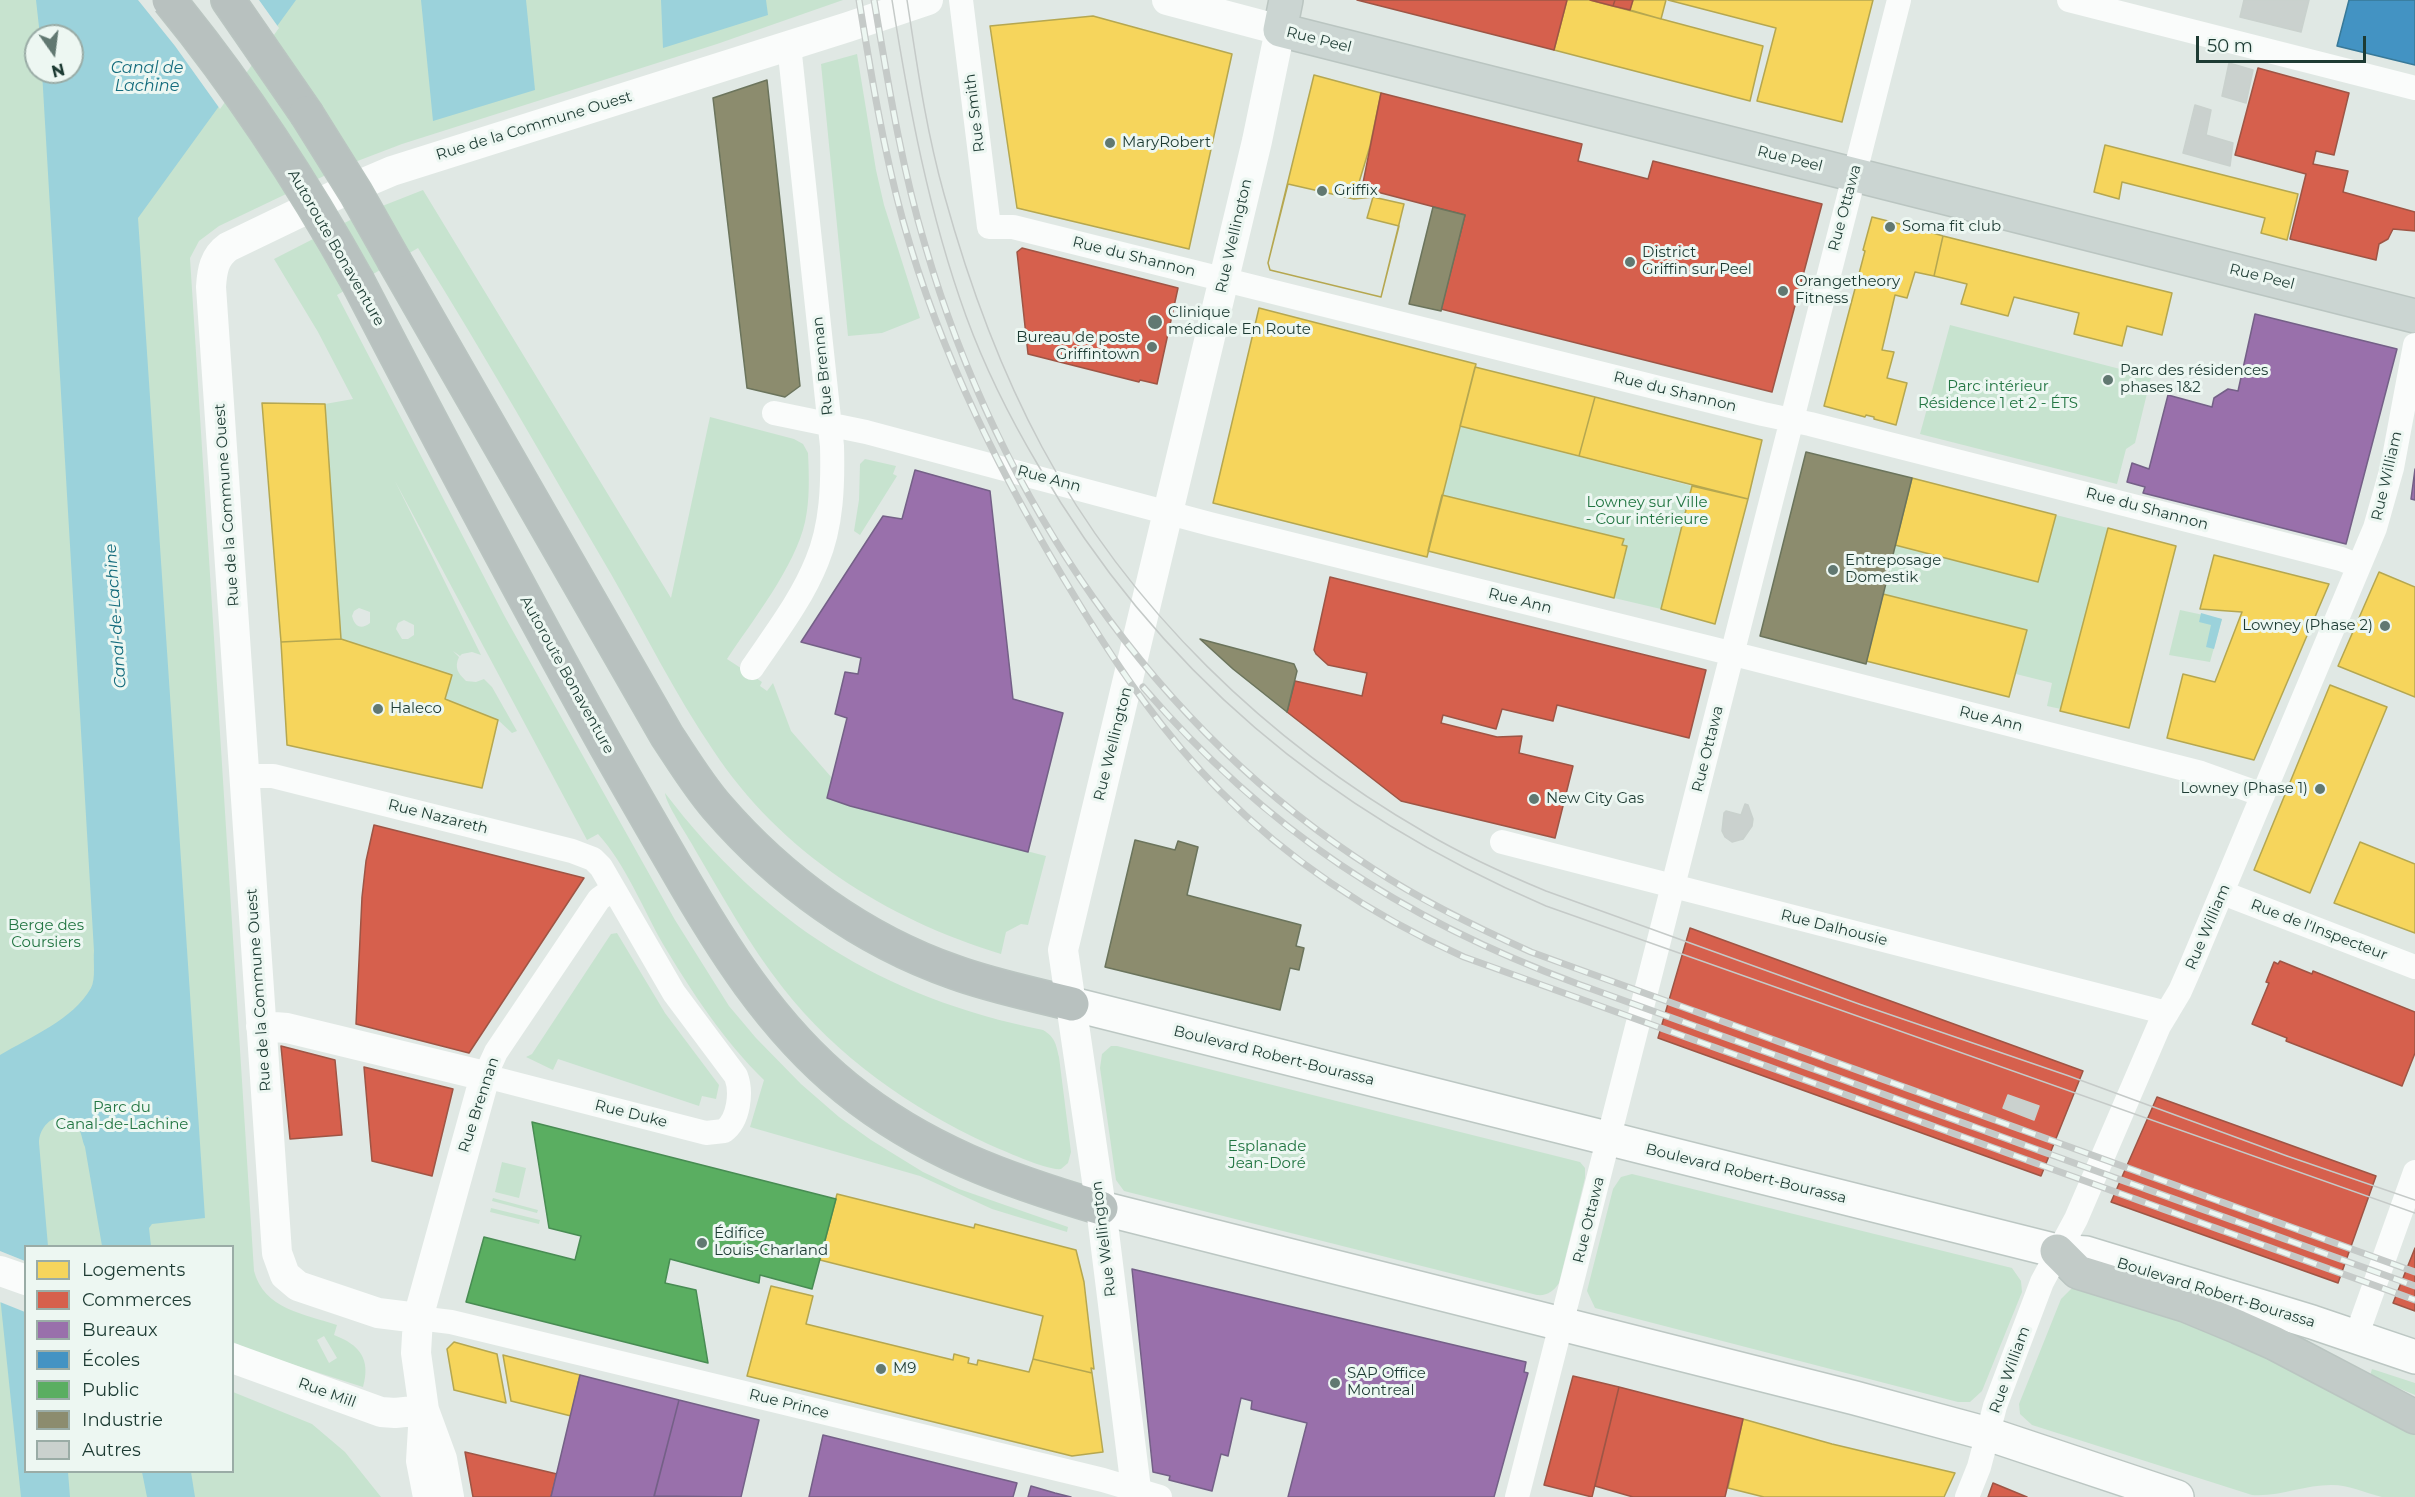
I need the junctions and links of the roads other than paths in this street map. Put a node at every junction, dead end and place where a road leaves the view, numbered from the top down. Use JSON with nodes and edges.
{"nodes":[{"id":1,"x":168,"y":0,"type":"edge"},
{"id":2,"x":228,"y":0,"type":"edge"},
{"id":3,"x":928,"y":0,"type":"edge"},
{"id":4,"x":961,"y":0,"type":"edge"},
{"id":5,"x":1167,"y":0,"type":"edge"},
{"id":6,"x":1899,"y":0,"type":"edge"},
{"id":7,"x":2069,"y":0,"type":"edge"},
{"id":8,"x":1283,"y":15,"type":"edge"},
{"id":9,"x":789,"y":45,"type":"junction"},
{"id":10,"x":2415,"y":88,"type":"edge"},
{"id":11,"x":1854,"y":174,"type":"junction"},
{"id":12,"x":989,"y":226,"type":"joint"},
{"id":13,"x":1224,"y":278,"type":"junction"},
{"id":14,"x":2415,"y":316,"type":"edge"},
{"id":15,"x":2415,"y":345,"type":"edge"},
{"id":16,"x":774,"y":413,"type":"dead end"},
{"id":17,"x":1792,"y":420,"type":"junction"},
{"id":18,"x":829,"y":425,"type":"junction"},
{"id":19,"x":1169,"y":511,"type":"junction"},
{"id":20,"x":2360,"y":566,"type":"junction"},
{"id":21,"x":1733,"y":653,"type":"junction"},
{"id":22,"x":752,"y":668,"type":"dead end"},
{"id":23,"x":246,"y":776,"type":"junction"},
{"id":24,"x":2263,"y":795,"type":"junction"},
{"id":25,"x":1502,"y":842,"type":"dead end"},
{"id":26,"x":1672,"y":886,"type":"junction"},
{"id":27,"x":613,"y":889,"type":"junction"},
{"id":28,"x":2223,"y":893,"type":"junction"},
{"id":29,"x":2415,"y":967,"type":"edge"},
{"id":30,"x":1072,"y":1004,"type":"junction"},
{"id":31,"x":2167,"y":1013,"type":"junction"},
{"id":32,"x":261,"y":1026,"type":"junction"},
{"id":33,"x":485,"y":1076,"type":"junction"},
{"id":34,"x":1609,"y":1140,"type":"junction"},
{"id":35,"x":2415,"y":1172,"type":"edge"},
{"id":36,"x":1101,"y":1208,"type":"junction"},
{"id":37,"x":2057,"y":1251,"type":"junction"},
{"id":38,"x":0,"y":1271,"type":"edge"},
{"id":39,"x":24,"y":1279,"type":"edge"},
{"id":40,"x":418,"y":1318,"type":"junction"},
{"id":41,"x":1561,"y":1325,"type":"junction"},
{"id":42,"x":2356,"y":1337,"type":"junction"},
{"id":43,"x":2415,"y":1357,"type":"edge"},
{"id":44,"x":241,"y":1361,"type":"edge"},
{"id":45,"x":424,"y":1410,"type":"junction"},
{"id":46,"x":2415,"y":1417,"type":"edge"},
{"id":47,"x":1988,"y":1434,"type":"junction"},
{"id":48,"x":1144,"y":1495,"type":"edge"},
{"id":49,"x":428,"y":1497,"type":"edge"},
{"id":50,"x":449,"y":1497,"type":"edge"},
{"id":51,"x":1517,"y":1497,"type":"edge"},
{"id":52,"x":1967,"y":1497,"type":"edge"},
{"id":53,"x":2177,"y":1497,"type":"edge"}],
"edges":[{"from":1,"to":36,"type":"highway","name":"Autoroute Bonaventure","bridge":true},
{"from":2,"to":30,"type":"highway","bridge":true},
{"from":3,"to":9,"type":"street","name":"Rue de la Commune Ouest"},
{"from":4,"to":12,"type":"street","name":"Rue Smith"},
{"from":5,"to":8,"type":"street","name":"Rue Peel"},
{"from":6,"to":11,"type":"street","name":"Rue Ottawa"},
{"from":7,"to":10,"type":"street"},
{"from":8,"to":11,"type":"main road","name":"Rue Peel"},
{"from":8,"to":13,"type":"street","name":"Rue Wellington"},
{"from":9,"to":18,"type":"street","name":"Rue Brennan"},
{"from":9,"to":23,"type":"street","name":"Rue de la Commune Ouest"},
{"from":11,"to":14,"type":"main road","name":"Rue Peel"},
{"from":11,"to":17,"type":"street","name":"Rue Ottawa"},
{"from":12,"to":13,"type":"street","name":"Rue du Shannon"},
{"from":13,"to":17,"type":"street","name":"Rue du Shannon"},
{"from":13,"to":19,"type":"street","name":"Rue Wellington"},
{"from":15,"to":20,"type":"street","name":"Rue William"},
{"from":16,"to":18,"type":"street","name":"Rue Ann"},
{"from":17,"to":20,"type":"street","name":"Rue du Shannon"},
{"from":17,"to":21,"type":"street","name":"Rue Ottawa"},
{"from":18,"to":19,"type":"street","name":"Rue Ann"},
{"from":18,"to":22,"type":"street","name":"Rue Brennan"},
{"from":19,"to":21,"type":"street","name":"Rue Ann"},
{"from":19,"to":30,"type":"street","name":"Rue Wellington"},
{"from":20,"to":24,"type":"street","name":"Rue William"},
{"from":21,"to":24,"type":"street","name":"Rue Ann"},
{"from":21,"to":26,"type":"street","name":"Rue Ottawa"},
{"from":23,"to":27,"type":"street","name":"Rue Nazareth"},
{"from":23,"to":32,"type":"street","name":"Rue de la Commune Ouest"},
{"from":24,"to":28,"type":"street","name":"Rue William"},
{"from":25,"to":26,"type":"street","name":"Rue Dalhousie"},
{"from":26,"to":31,"type":"street","name":"Rue Dalhousie"},
{"from":26,"to":34,"type":"street","name":"Rue Ottawa"},
{"from":27,"to":33,"type":"street","name":"Rue Brennan"},
{"from":27,"to":33,"type":"street","name":"Rue Duke"},
{"from":28,"to":29,"type":"street","name":"Rue de l'Inspecteur"},
{"from":28,"to":31,"type":"street","name":"Rue William"},
{"from":30,"to":34,"type":"main road","name":"Boulevard Robert-Bourassa"},
{"from":30,"to":36,"type":"street","name":"Rue Wellington"},
{"from":31,"to":37,"type":"street","name":"Rue William"},
{"from":32,"to":33,"type":"street","name":"Rue Duke"},
{"from":32,"to":40,"type":"street","name":"Rue de la Commune Ouest"},
{"from":33,"to":40,"type":"street","name":"Rue Brennan"},
{"from":34,"to":37,"type":"main road","name":"Boulevard Robert-Bourassa"},
{"from":34,"to":41,"type":"street","name":"Rue Ottawa"},
{"from":35,"to":42,"type":"street"},
{"from":36,"to":41,"type":"main road"},
{"from":36,"to":48,"type":"street","name":"Rue Wellington"},
{"from":37,"to":42,"type":"main road","name":"Boulevard Robert-Bourassa"},
{"from":37,"to":46,"type":"highway"},
{"from":37,"to":47,"type":"street","name":"Rue William"},
{"from":38,"to":39,"type":"street"},
{"from":40,"to":45,"type":"street"},
{"from":40,"to":48,"type":"street","name":"Rue Prince"},
{"from":41,"to":47,"type":"main road"},
{"from":41,"to":51,"type":"street","name":"Rue Ottawa"},
{"from":42,"to":43,"type":"main road","name":"Boulevard Robert-Bourassa"},
{"from":44,"to":45,"type":"street","name":"Rue Mill"},
{"from":45,"to":49,"type":"street"},
{"from":45,"to":50,"type":"street"},
{"from":47,"to":52,"type":"street","name":"Rue William"},
{"from":47,"to":53,"type":"main road"}]}
